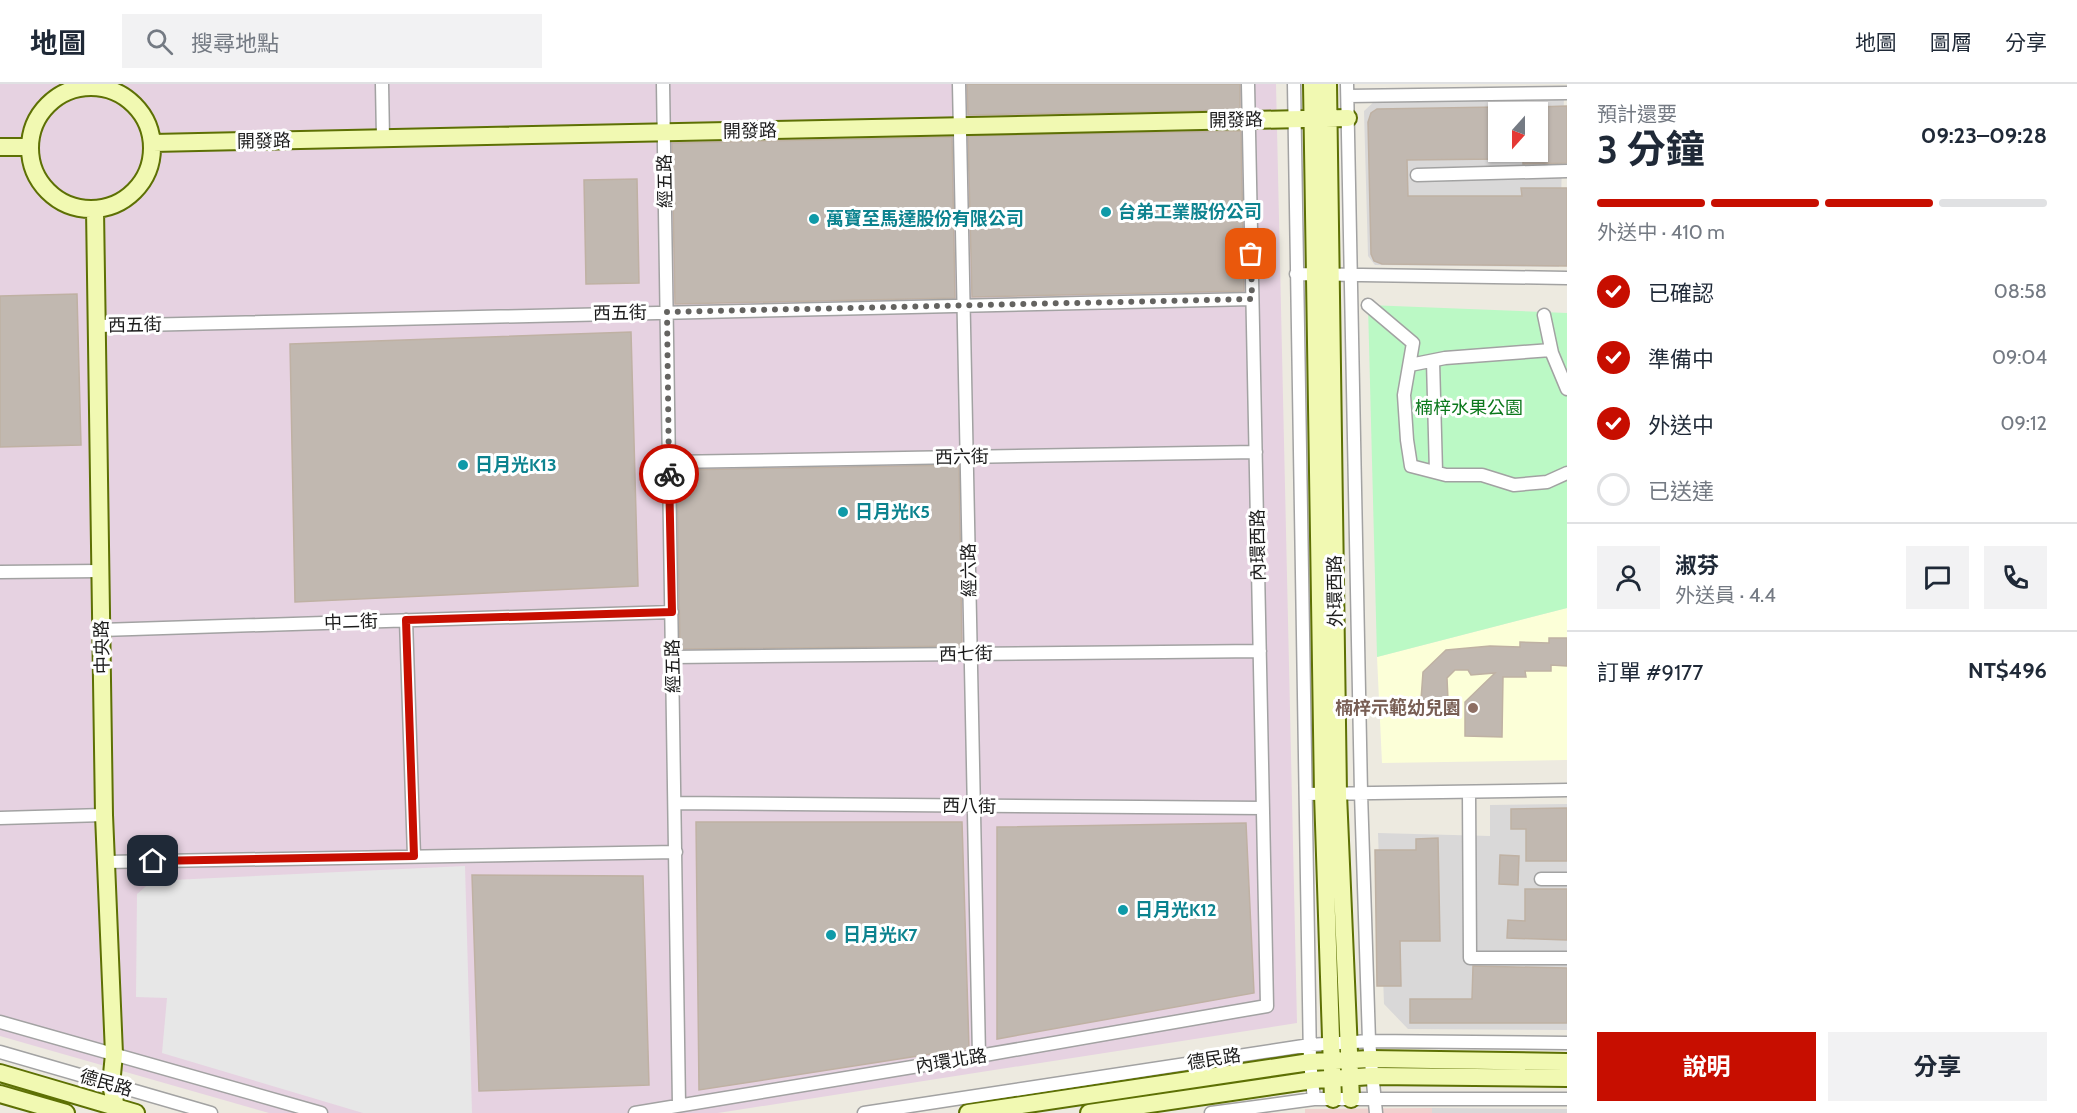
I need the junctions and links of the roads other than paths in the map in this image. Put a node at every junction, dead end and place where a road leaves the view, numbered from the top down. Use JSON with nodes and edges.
{"nodes":[{"id":1,"x":382,"y":84,"type":"edge"},
{"id":2,"x":663,"y":84,"type":"edge"},
{"id":3,"x":959,"y":84,"type":"edge"},
{"id":4,"x":1248,"y":84,"type":"edge"},
{"id":5,"x":1294,"y":84,"type":"edge"},
{"id":6,"x":1312,"y":84,"type":"edge"},
{"id":7,"x":1328,"y":84,"type":"edge"},
{"id":8,"x":88,"y":85,"type":"edge"},
{"id":9,"x":1347,"y":90,"type":"edge"},
{"id":10,"x":1567,"y":93,"type":"edge"},
{"id":11,"x":1348,"y":118,"type":"junction"},
{"id":12,"x":1294,"y":119,"type":"junction"},
{"id":13,"x":1321,"y":119,"type":"junction"},
{"id":14,"x":1249,"y":120,"type":"junction"},
{"id":15,"x":960,"y":126,"type":"junction"},
{"id":16,"x":664,"y":132,"type":"junction"},
{"id":17,"x":383,"y":138,"type":"junction"},
{"id":18,"x":153,"y":143,"type":"junction"},
{"id":19,"x":0,"y":147,"type":"edge"},
{"id":20,"x":29,"y":147,"type":"junction"},
{"id":21,"x":1567,"y":171,"type":"edge"},
{"id":22,"x":1417,"y":175,"type":"dead end"},
{"id":23,"x":95,"y":209,"type":"junction"},
{"id":24,"x":1296,"y":274,"type":"junction"},
{"id":25,"x":1322,"y":274,"type":"junction"},
{"id":26,"x":1351,"y":274,"type":"junction"},
{"id":27,"x":1567,"y":278,"type":"edge"},
{"id":28,"x":1252,"y":299,"type":"junction"},
{"id":29,"x":1368,"y":305,"type":"dead end"},
{"id":30,"x":963,"y":306,"type":"junction"},
{"id":31,"x":667,"y":312,"type":"junction"},
{"id":32,"x":1544,"y":315,"type":"dead end"},
{"id":33,"x":97,"y":326,"type":"junction"},
{"id":34,"x":1551,"y":350,"type":"junction"},
{"id":35,"x":1433,"y":361,"type":"junction"},
{"id":36,"x":1410,"y":365,"type":"junction"},
{"id":37,"x":1567,"y":389,"type":"edge"},
{"id":38,"x":1256,"y":452,"type":"junction"},
{"id":39,"x":966,"y":457,"type":"junction"},
{"id":40,"x":669,"y":462,"type":"junction"},
{"id":41,"x":1437,"y":472,"type":"junction"},
{"id":42,"x":1567,"y":473,"type":"edge"},
{"id":43,"x":100,"y":571,"type":"junction"},
{"id":44,"x":0,"y":572,"type":"edge"},
{"id":45,"x":672,"y":612,"type":"junction"},
{"id":46,"x":406,"y":620,"type":"junction"},
{"id":47,"x":101,"y":630,"type":"junction"},
{"id":48,"x":1260,"y":651,"type":"junction"},
{"id":49,"x":971,"y":654,"type":"junction"},
{"id":50,"x":672,"y":657,"type":"junction"},
{"id":51,"x":1567,"y":790,"type":"edge"},
{"id":52,"x":1469,"y":792,"type":"junction"},
{"id":53,"x":1361,"y":793,"type":"junction"},
{"id":54,"x":1306,"y":794,"type":"junction"},
{"id":55,"x":1331,"y":794,"type":"junction"},
{"id":56,"x":675,"y":803,"type":"junction"},
{"id":57,"x":974,"y":806,"type":"junction"},
{"id":58,"x":1263,"y":808,"type":"junction"},
{"id":59,"x":104,"y":815,"type":"junction"},
{"id":60,"x":0,"y":818,"type":"edge"},
{"id":61,"x":676,"y":852,"type":"junction"},
{"id":62,"x":414,"y":856,"type":"junction"},
{"id":63,"x":106,"y":862,"type":"junction"},
{"id":64,"x":1541,"y":879,"type":"dead end"},
{"id":65,"x":1567,"y":879,"type":"edge"},
{"id":66,"x":1567,"y":958,"type":"edge"},
{"id":67,"x":1267,"y":1006,"type":"joint"},
{"id":68,"x":0,"y":1022,"type":"edge"},
{"id":69,"x":1369,"y":1041,"type":"junction"},
{"id":70,"x":1349,"y":1042,"type":"junction"},
{"id":71,"x":1567,"y":1043,"type":"edge"},
{"id":72,"x":1330,"y":1044,"type":"junction"},
{"id":73,"x":1310,"y":1045,"type":"junction"},
{"id":74,"x":0,"y":1052,"type":"edge"},
{"id":75,"x":114,"y":1054,"type":"junction"},
{"id":76,"x":979,"y":1056,"type":"junction"},
{"id":77,"x":1350,"y":1060,"type":"junction"},
{"id":78,"x":1331,"y":1061,"type":"junction"},
{"id":79,"x":1310,"y":1062,"type":"junction"},
{"id":80,"x":1567,"y":1062,"type":"edge"},
{"id":81,"x":1371,"y":1068,"type":"junction"},
{"id":82,"x":0,"y":1073,"type":"edge"},
{"id":83,"x":1350,"y":1078,"type":"junction"},
{"id":84,"x":1567,"y":1078,"type":"edge"},
{"id":85,"x":1332,"y":1079,"type":"junction"},
{"id":86,"x":1313,"y":1080,"type":"junction"},
{"id":87,"x":111,"y":1084,"type":"junction"},
{"id":88,"x":1091,"y":1086,"type":"junction"},
{"id":89,"x":0,"y":1094,"type":"edge"},
{"id":90,"x":1333,"y":1098,"type":"junction"},
{"id":91,"x":1314,"y":1099,"type":"junction"},
{"id":92,"x":1352,"y":1099,"type":"junction"},
{"id":93,"x":1374,"y":1099,"type":"junction"},
{"id":94,"x":1567,"y":1099,"type":"edge"},
{"id":95,"x":679,"y":1105,"type":"junction"},
{"id":96,"x":96,"y":1108,"type":"edge"},
{"id":97,"x":979,"y":1108,"type":"edge"},
{"id":98,"x":115,"y":1110,"type":"edge"},
{"id":99,"x":66,"y":1113,"type":"edge"},
{"id":100,"x":136,"y":1113,"type":"edge"},
{"id":101,"x":211,"y":1113,"type":"edge"},
{"id":102,"x":321,"y":1113,"type":"edge"},
{"id":103,"x":635,"y":1113,"type":"edge"},
{"id":104,"x":864,"y":1113,"type":"edge"},
{"id":105,"x":1094,"y":1113,"type":"edge"},
{"id":106,"x":1211,"y":1113,"type":"edge"},
{"id":107,"x":1376,"y":1113,"type":"edge"}],
"edges":[{"from":1,"to":17,"type":"street"},
{"from":2,"to":16,"type":"street","name":"經五路"},
{"from":3,"to":15,"type":"street","name":"經六路"},
{"from":4,"to":14,"type":"street","name":"內環西路"},
{"from":5,"to":12,"type":"street","name":"外環西路"},
{"from":6,"to":13,"type":"street","name":"外環西路"},
{"from":7,"to":13,"type":"street","name":"外環西路"},
{"from":8,"to":18,"type":"street"},
{"from":8,"to":20,"type":"street"},
{"from":9,"to":10,"type":"street"},
{"from":9,"to":11,"type":"street","name":"外環西路"},
{"from":11,"to":13,"type":"street","name":"開發路"},
{"from":11,"to":26,"type":"street","name":"外環西路"},
{"from":12,"to":13,"type":"street","name":"開發路"},
{"from":12,"to":14,"type":"street","name":"開發路"},
{"from":12,"to":24,"type":"street","name":"外環西路"},
{"from":13,"to":25,"type":"street","name":"外環西路"},
{"from":14,"to":15,"type":"street","name":"開發路"},
{"from":14,"to":28,"type":"street","name":"內環西路"},
{"from":15,"to":16,"type":"street","name":"開發路"},
{"from":15,"to":30,"type":"street","name":"經六路"},
{"from":16,"to":17,"type":"street","name":"開發路"},
{"from":16,"to":31,"type":"street","name":"經五路"},
{"from":17,"to":18,"type":"street","name":"開發路"},
{"from":18,"to":23,"type":"street"},
{"from":19,"to":20,"type":"street"},
{"from":20,"to":23,"type":"street"},
{"from":21,"to":22,"type":"street"},
{"from":23,"to":33,"type":"street","name":"中央路"},
{"from":24,"to":25,"type":"street"},
{"from":24,"to":54,"type":"street","name":"外環西路"},
{"from":25,"to":26,"type":"street"},
{"from":25,"to":55,"type":"street","name":"外環西路"},
{"from":26,"to":27,"type":"street"},
{"from":26,"to":53,"type":"street","name":"外環西路"},
{"from":28,"to":30,"type":"street","name":"西五街"},
{"from":28,"to":38,"type":"street","name":"內環西路"},
{"from":29,"to":36,"type":"street"},
{"from":30,"to":31,"type":"street","name":"西五街"},
{"from":30,"to":39,"type":"street","name":"經六路"},
{"from":31,"to":33,"type":"street","name":"西五街"},
{"from":31,"to":40,"type":"street","name":"經五路"},
{"from":32,"to":34,"type":"street"},
{"from":33,"to":43,"type":"street","name":"中央路"},
{"from":34,"to":35,"type":"street"},
{"from":34,"to":37,"type":"street"},
{"from":35,"to":36,"type":"street"},
{"from":35,"to":41,"type":"street"},
{"from":36,"to":41,"type":"street"},
{"from":38,"to":39,"type":"street","name":"西六街"},
{"from":38,"to":48,"type":"street","name":"內環西路"},
{"from":39,"to":40,"type":"street","name":"西六街"},
{"from":39,"to":49,"type":"street","name":"經六路"},
{"from":40,"to":45,"type":"street","name":"經五路"},
{"from":41,"to":42,"type":"street"},
{"from":43,"to":44,"type":"street"},
{"from":43,"to":47,"type":"street","name":"中央路"},
{"from":45,"to":46,"type":"street","name":"中二街"},
{"from":45,"to":50,"type":"street","name":"經五路"},
{"from":46,"to":47,"type":"street","name":"中二街"},
{"from":46,"to":62,"type":"street"},
{"from":47,"to":59,"type":"street","name":"中央路"},
{"from":48,"to":49,"type":"street","name":"西七街"},
{"from":48,"to":58,"type":"street","name":"內環西路"},
{"from":49,"to":50,"type":"street","name":"西七街"},
{"from":49,"to":57,"type":"street","name":"經六路"},
{"from":50,"to":56,"type":"street","name":"經五路"},
{"from":51,"to":52,"type":"street"},
{"from":52,"to":53,"type":"street"},
{"from":52,"to":66,"type":"street"},
{"from":53,"to":55,"type":"street"},
{"from":53,"to":69,"type":"street","name":"外環西路"},
{"from":54,"to":55,"type":"street"},
{"from":54,"to":73,"type":"street","name":"外環西路"},
{"from":55,"to":70,"type":"street","name":"外環西路"},
{"from":55,"to":72,"type":"street","name":"外環西路"},
{"from":56,"to":57,"type":"street","name":"西八街"},
{"from":56,"to":61,"type":"street","name":"經五路"},
{"from":57,"to":58,"type":"street","name":"西八街"},
{"from":57,"to":76,"type":"street","name":"經六路"},
{"from":58,"to":67,"type":"street","name":"內環西路"},
{"from":59,"to":60,"type":"street"},
{"from":59,"to":63,"type":"street","name":"中央路"},
{"from":61,"to":62,"type":"street"},
{"from":61,"to":95,"type":"street","name":"經五路"},
{"from":62,"to":63,"type":"street"},
{"from":63,"to":75,"type":"street","name":"中央路"},
{"from":64,"to":65,"type":"street"},
{"from":67,"to":76,"type":"street","name":"內環北路"},
{"from":68,"to":75,"type":"street"},
{"from":69,"to":70,"type":"street","name":"德民路"},
{"from":69,"to":71,"type":"street","name":"德民路"},
{"from":69,"to":81,"type":"street","name":"外環西路"},
{"from":70,"to":72,"type":"street","name":"德民路"},
{"from":70,"to":77,"type":"street","name":"外環西路"},
{"from":72,"to":73,"type":"street","name":"德民路"},
{"from":72,"to":78,"type":"street","name":"外環西路"},
{"from":73,"to":79,"type":"street","name":"外環西路"},
{"from":73,"to":88,"type":"street","name":"德民路"},
{"from":74,"to":87,"type":"street","name":"德民路"},
{"from":75,"to":87,"type":"street","name":"中央路"},
{"from":75,"to":102,"type":"street"},
{"from":76,"to":95,"type":"street","name":"內環北路"},
{"from":77,"to":78,"type":"street","name":"德民路"},
{"from":77,"to":81,"type":"street","name":"德民路"},
{"from":77,"to":83,"type":"street","name":"外環西路"},
{"from":78,"to":79,"type":"street","name":"德民路"},
{"from":78,"to":85,"type":"street","name":"外環西路"},
{"from":79,"to":86,"type":"street","name":"外環西路"},
{"from":79,"to":88,"type":"street","name":"德民路"},
{"from":80,"to":81,"type":"street","name":"德民路"},
{"from":81,"to":83,"type":"street","name":"德民路"},
{"from":81,"to":84,"type":"street","name":"德民路"},
{"from":81,"to":93,"type":"street","name":"外環西路"},
{"from":82,"to":96,"type":"street","name":"德民路"},
{"from":83,"to":85,"type":"street","name":"德民路"},
{"from":83,"to":92,"type":"street","name":"外環西路"},
{"from":85,"to":86,"type":"street","name":"德民路"},
{"from":85,"to":90,"type":"street","name":"外環西路"},
{"from":86,"to":91,"type":"street","name":"外環西路"},
{"from":86,"to":105,"type":"street","name":"德民路"},
{"from":87,"to":96,"type":"street"},
{"from":87,"to":98,"type":"street"},
{"from":87,"to":101,"type":"street","name":"德民路"},
{"from":88,"to":97,"type":"street","name":"德民路"},
{"from":88,"to":105,"type":"street"},
{"from":89,"to":99,"type":"street"},
{"from":90,"to":91,"type":"street"},
{"from":90,"to":92,"type":"street"},
{"from":91,"to":106,"type":"street"},
{"from":92,"to":93,"type":"street"},
{"from":93,"to":94,"type":"street"},
{"from":93,"to":107,"type":"street","name":"外環西路"},
{"from":95,"to":103,"type":"street","name":"內環北路"},
{"from":96,"to":98,"type":"street","name":"德民路"},
{"from":97,"to":104,"type":"street","name":"德民路"},
{"from":98,"to":100,"type":"street","name":"德民路"}]}
